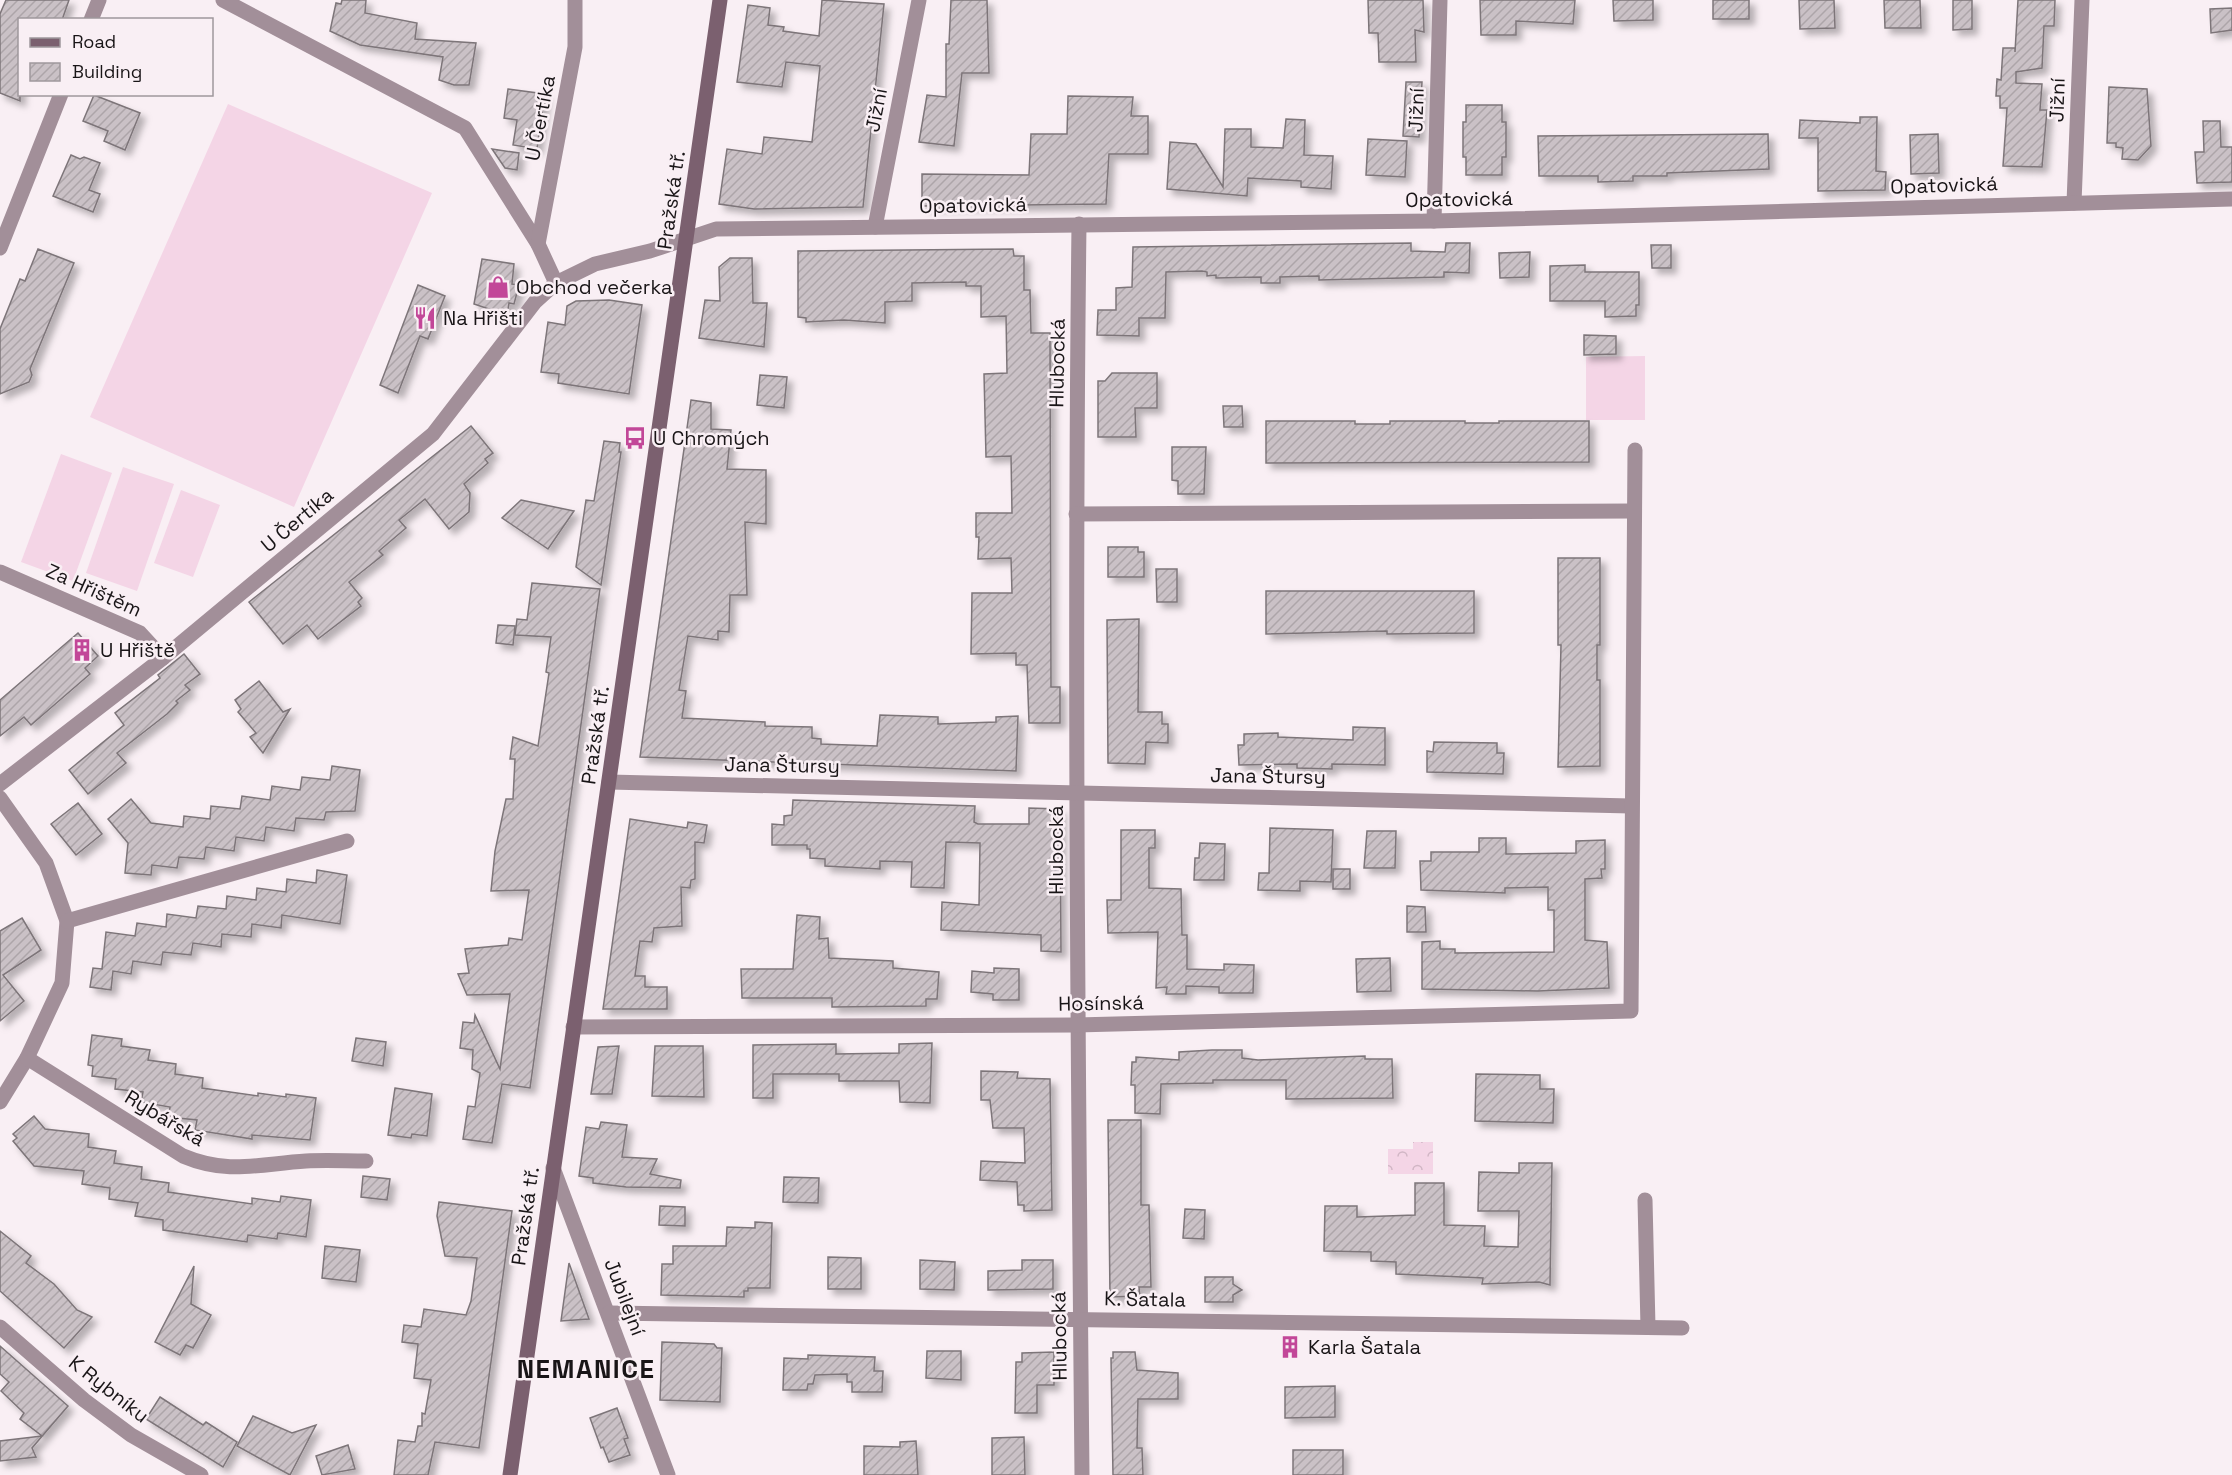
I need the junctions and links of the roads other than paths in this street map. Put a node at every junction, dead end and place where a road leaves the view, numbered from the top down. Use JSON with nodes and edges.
{"nodes":[{"id":1,"x":99,"y":0,"type":"edge"},
{"id":2,"x":223,"y":0,"type":"edge"},
{"id":3,"x":575,"y":0,"type":"edge"},
{"id":4,"x":720,"y":0,"type":"edge"},
{"id":5,"x":919,"y":0,"type":"edge"},
{"id":6,"x":1440,"y":0,"type":"edge"},
{"id":7,"x":2082,"y":0,"type":"edge"},
{"id":8,"x":92,"y":18,"type":"edge"},
{"id":9,"x":60,"y":96,"type":"edge"},
{"id":10,"x":2232,"y":199,"type":"edge"},
{"id":11,"x":2074,"y":202,"type":"junction"},
{"id":12,"x":1434,"y":221,"type":"junction"},
{"id":13,"x":1079,"y":224,"type":"junction"},
{"id":14,"x":875,"y":227,"type":"junction"},
{"id":15,"x":687,"y":239,"type":"junction"},
{"id":16,"x":538,"y":244,"type":"junction"},
{"id":17,"x":0,"y":248,"type":"edge"},
{"id":18,"x":556,"y":284,"type":"junction"},
{"id":19,"x":1635,"y":450,"type":"dead end"},
{"id":20,"x":1633,"y":511,"type":"junction"},
{"id":21,"x":1076,"y":513,"type":"junction"},
{"id":22,"x":0,"y":572,"type":"edge"},
{"id":23,"x":163,"y":658,"type":"junction"},
{"id":24,"x":609,"y":782,"type":"junction"},
{"id":25,"x":0,"y":784,"type":"edge"},
{"id":26,"x":1077,"y":792,"type":"junction"},
{"id":27,"x":0,"y":798,"type":"edge"},
{"id":28,"x":1631,"y":806,"type":"junction"},
{"id":29,"x":347,"y":841,"type":"dead end"},
{"id":30,"x":67,"y":921,"type":"junction"},
{"id":31,"x":1076,"y":1025,"type":"junction"},
{"id":32,"x":573,"y":1027,"type":"junction"},
{"id":33,"x":27,"y":1058,"type":"junction"},
{"id":34,"x":0,"y":1102,"type":"edge"},
{"id":35,"x":366,"y":1161,"type":"dead end"},
{"id":36,"x":554,"y":1168,"type":"junction"},
{"id":37,"x":1645,"y":1200,"type":"dead end"},
{"id":38,"x":609,"y":1312,"type":"junction"},
{"id":39,"x":1080,"y":1319,"type":"junction"},
{"id":40,"x":0,"y":1327,"type":"edge"},
{"id":41,"x":1648,"y":1327,"type":"junction"},
{"id":42,"x":1682,"y":1328,"type":"dead end"},
{"id":43,"x":201,"y":1475,"type":"edge"},
{"id":44,"x":510,"y":1475,"type":"edge"},
{"id":45,"x":668,"y":1475,"type":"edge"},
{"id":46,"x":1082,"y":1475,"type":"edge"}],
"edges":[{"from":1,"to":8,"type":"street"},
{"from":2,"to":16,"type":"street"},
{"from":3,"to":16,"type":"street","name":"U Čertíka"},
{"from":4,"to":15,"type":"main road","name":"Pražská tř."},
{"from":5,"to":14,"type":"street","name":"Jižní"},
{"from":6,"to":12,"type":"street","name":"Jižní"},
{"from":7,"to":11,"type":"street","name":"Jižní"},
{"from":9,"to":17,"type":"street"},
{"from":10,"to":11,"type":"street","name":"Opatovická"},
{"from":11,"to":12,"type":"street","name":"Opatovická"},
{"from":12,"to":13,"type":"street","name":"Opatovická"},
{"from":13,"to":14,"type":"street","name":"Opatovická"},
{"from":13,"to":21,"type":"street","name":"Hlubocká"},
{"from":14,"to":15,"type":"street","name":"Opatovická"},
{"from":15,"to":18,"type":"street","name":"U Čertíka"},
{"from":15,"to":24,"type":"main road","name":"Pražská tř."},
{"from":16,"to":18,"type":"street"},
{"from":18,"to":23,"type":"street","name":"U Čertíka"},
{"from":19,"to":20,"type":"street"},
{"from":20,"to":21,"type":"street"},
{"from":20,"to":28,"type":"street"},
{"from":21,"to":26,"type":"street","name":"Hlubocká"},
{"from":22,"to":23,"type":"street","name":"Za Hřištěm"},
{"from":23,"to":25,"type":"street","name":"U Čertíka"},
{"from":24,"to":26,"type":"street","name":"Jana Štursy"},
{"from":24,"to":32,"type":"main road","name":"Pražská tř."},
{"from":26,"to":28,"type":"street","name":"Jana Štursy"},
{"from":26,"to":31,"type":"street","name":"Hlubocká"},
{"from":27,"to":30,"type":"street"},
{"from":28,"to":31,"type":"street","name":"Hosínská"},
{"from":29,"to":30,"type":"street"},
{"from":30,"to":33,"type":"street"},
{"from":31,"to":32,"type":"street","name":"Hosínská"},
{"from":31,"to":39,"type":"street","name":"Hlubocká"},
{"from":32,"to":36,"type":"main road","name":"Pražská tř."},
{"from":33,"to":34,"type":"street"},
{"from":33,"to":35,"type":"street","name":"Rybářská"},
{"from":36,"to":38,"type":"street","name":"Jubilejní"},
{"from":36,"to":44,"type":"main road","name":"Pražská tř."},
{"from":37,"to":41,"type":"street"},
{"from":38,"to":39,"type":"street","name":"K. Šatala"},
{"from":38,"to":45,"type":"street","name":"Jubilejní"},
{"from":39,"to":41,"type":"street","name":"K. Šatala"},
{"from":39,"to":46,"type":"street","name":"Hlubocká"},
{"from":40,"to":43,"type":"street","name":"K Rybníku"},
{"from":41,"to":42,"type":"street","name":"K. Šatala"}]}
